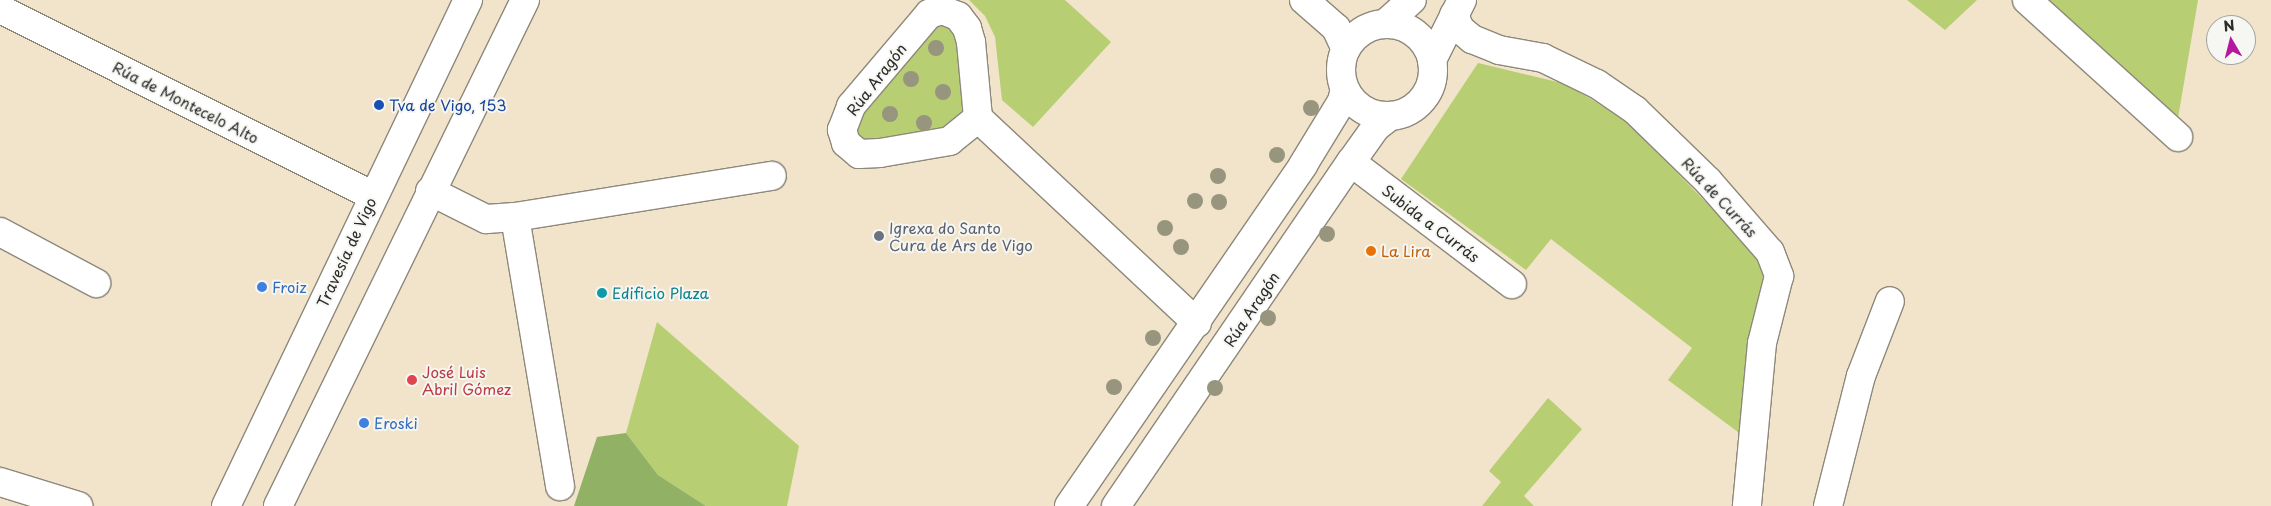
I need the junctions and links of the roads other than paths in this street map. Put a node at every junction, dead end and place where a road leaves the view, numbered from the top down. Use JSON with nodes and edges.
{"nodes":[{"id":1,"x":2,"y":0,"type":"edge"},
{"id":2,"x":468,"y":0,"type":"edge"},
{"id":3,"x":525,"y":0,"type":"edge"},
{"id":4,"x":1304,"y":0,"type":"edge"},
{"id":5,"x":1412,"y":0,"type":"edge"},
{"id":6,"x":2027,"y":0,"type":"edge"},
{"id":7,"x":0,"y":4,"type":"edge"},
{"id":8,"x":1458,"y":8,"type":"edge"},
{"id":9,"x":0,"y":9,"type":"edge"},
{"id":10,"x":1385,"y":24,"type":"junction"},
{"id":11,"x":1346,"y":49,"type":"junction"},
{"id":12,"x":1432,"y":60,"type":"junction"},
{"id":13,"x":1345,"y":89,"type":"junction"},
{"id":14,"x":1390,"y":116,"type":"junction"},
{"id":15,"x":978,"y":118,"type":"junction"},
{"id":16,"x":2178,"y":137,"type":"dead end"},
{"id":17,"x":1350,"y":162,"type":"junction"},
{"id":18,"x":772,"y":176,"type":"dead end"},
{"id":19,"x":430,"y":191,"type":"junction"},
{"id":20,"x":372,"y":194,"type":"junction"},
{"id":21,"x":515,"y":217,"type":"junction"},
{"id":22,"x":0,"y":232,"type":"edge"},
{"id":23,"x":96,"y":283,"type":"dead end"},
{"id":24,"x":1512,"y":284,"type":"dead end"},
{"id":25,"x":1890,"y":302,"type":"dead end"},
{"id":26,"x":1197,"y":323,"type":"junction"},
{"id":27,"x":560,"y":486,"type":"dead end"},
{"id":28,"x":4,"y":491,"type":"edge"},
{"id":29,"x":78,"y":506,"type":"edge"},
{"id":30,"x":226,"y":506,"type":"edge"},
{"id":31,"x":278,"y":506,"type":"edge"},
{"id":32,"x":1068,"y":506,"type":"edge"},
{"id":33,"x":1116,"y":506,"type":"edge"},
{"id":34,"x":1747,"y":506,"type":"edge"},
{"id":35,"x":1828,"y":506,"type":"edge"}],
"edges":[{"from":1,"to":7,"type":"street"},
{"from":2,"to":20,"type":"street","name":"Travesía de Vigo"},
{"from":3,"to":19,"type":"street"},
{"from":4,"to":11,"type":"street"},
{"from":5,"to":10,"type":"street"},
{"from":6,"to":16,"type":"street"},
{"from":8,"to":12,"type":"street"},
{"from":8,"to":34,"type":"street","name":"Rúa de Currás"},
{"from":9,"to":20,"type":"street","name":"Rúa de Montecelo Alto"},
{"from":10,"to":11,"type":"street"},
{"from":10,"to":12,"type":"street"},
{"from":11,"to":13,"type":"street"},
{"from":12,"to":14,"type":"street"},
{"from":13,"to":14,"type":"street"},
{"from":13,"to":26,"type":"street"},
{"from":14,"to":17,"type":"street","name":"Rúa Aragón"},
{"from":15,"to":15,"type":"street","name":"Rúa Aragón"},
{"from":15,"to":26,"type":"street"},
{"from":17,"to":24,"type":"street","name":"Subida a Currás"},
{"from":17,"to":33,"type":"street","name":"Rúa Aragón"},
{"from":18,"to":21,"type":"street"},
{"from":19,"to":21,"type":"street"},
{"from":19,"to":31,"type":"street"},
{"from":20,"to":30,"type":"street","name":"Travesía de Vigo"},
{"from":21,"to":27,"type":"street"},
{"from":22,"to":23,"type":"street"},
{"from":25,"to":35,"type":"street"},
{"from":26,"to":32,"type":"street"},
{"from":28,"to":29,"type":"street"}]}
